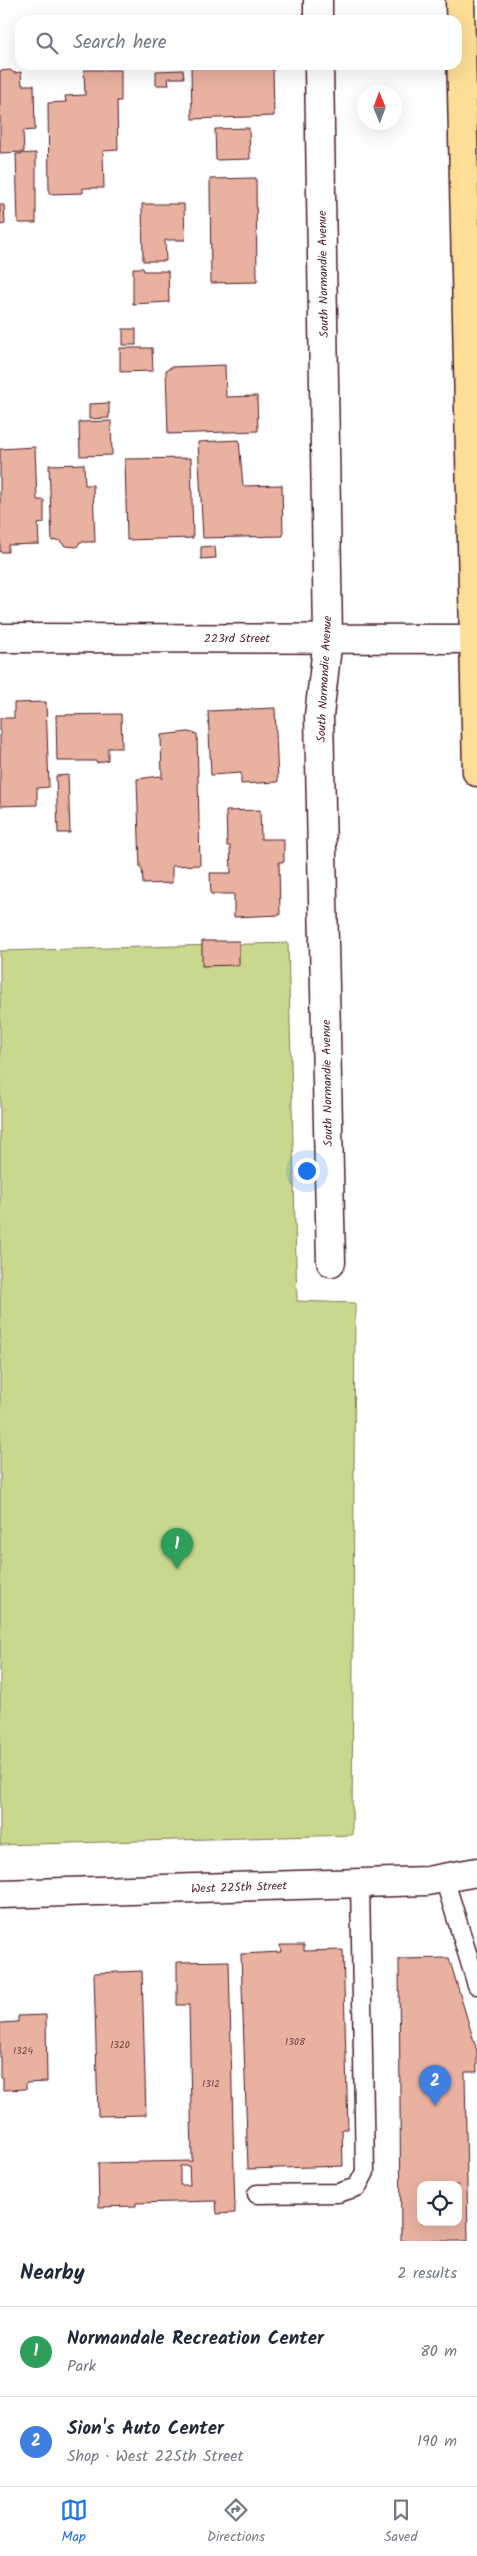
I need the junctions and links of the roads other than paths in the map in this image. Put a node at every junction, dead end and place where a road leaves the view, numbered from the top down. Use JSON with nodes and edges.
{"nodes":[{"id":1,"x":318,"y":0,"type":"edge"},
{"id":2,"x":460,"y":0,"type":"edge"},
{"id":3,"x":318,"y":15,"type":"edge"},
{"id":4,"x":461,"y":15,"type":"edge"},
{"id":5,"x":462,"y":38,"type":"edge"},
{"id":6,"x":319,"y":70,"type":"edge"},
{"id":7,"x":470,"y":189,"type":"edge"},
{"id":8,"x":0,"y":638,"type":"edge"},
{"id":9,"x":328,"y":638,"type":"junction"},
{"id":10,"x":476,"y":639,"type":"edge"},
{"id":11,"x":477,"y":772,"type":"edge"},
{"id":12,"x":331,"y":1262,"type":"dead end"},
{"id":13,"x":477,"y":1872,"type":"edge"},
{"id":14,"x":444,"y":1878,"type":"junction"},
{"id":15,"x":360,"y":1883,"type":"junction"},
{"id":16,"x":0,"y":1894,"type":"edge"},
{"id":17,"x":477,"y":1985,"type":"edge"},
{"id":18,"x":257,"y":2194,"type":"dead end"}],
"edges":[{"from":1,"to":3,"type":"street"},
{"from":2,"to":4,"type":"main road"},
{"from":5,"to":7,"type":"main road"},
{"from":6,"to":9,"type":"street","name":"South Normandie Avenue"},
{"from":7,"to":10,"type":"main road"},
{"from":8,"to":9,"type":"street","name":"223rd Street"},
{"from":9,"to":10,"type":"street","name":"223rd Street"},
{"from":9,"to":12,"type":"street","name":"South Normandie Avenue"},
{"from":10,"to":11,"type":"main road"},
{"from":13,"to":14,"type":"street","name":"West 225th Street"},
{"from":14,"to":15,"type":"street","name":"West 225th Street"},
{"from":14,"to":17,"type":"lane"},
{"from":15,"to":16,"type":"street","name":"West 225th Street"},
{"from":15,"to":18,"type":"lane"}]}
